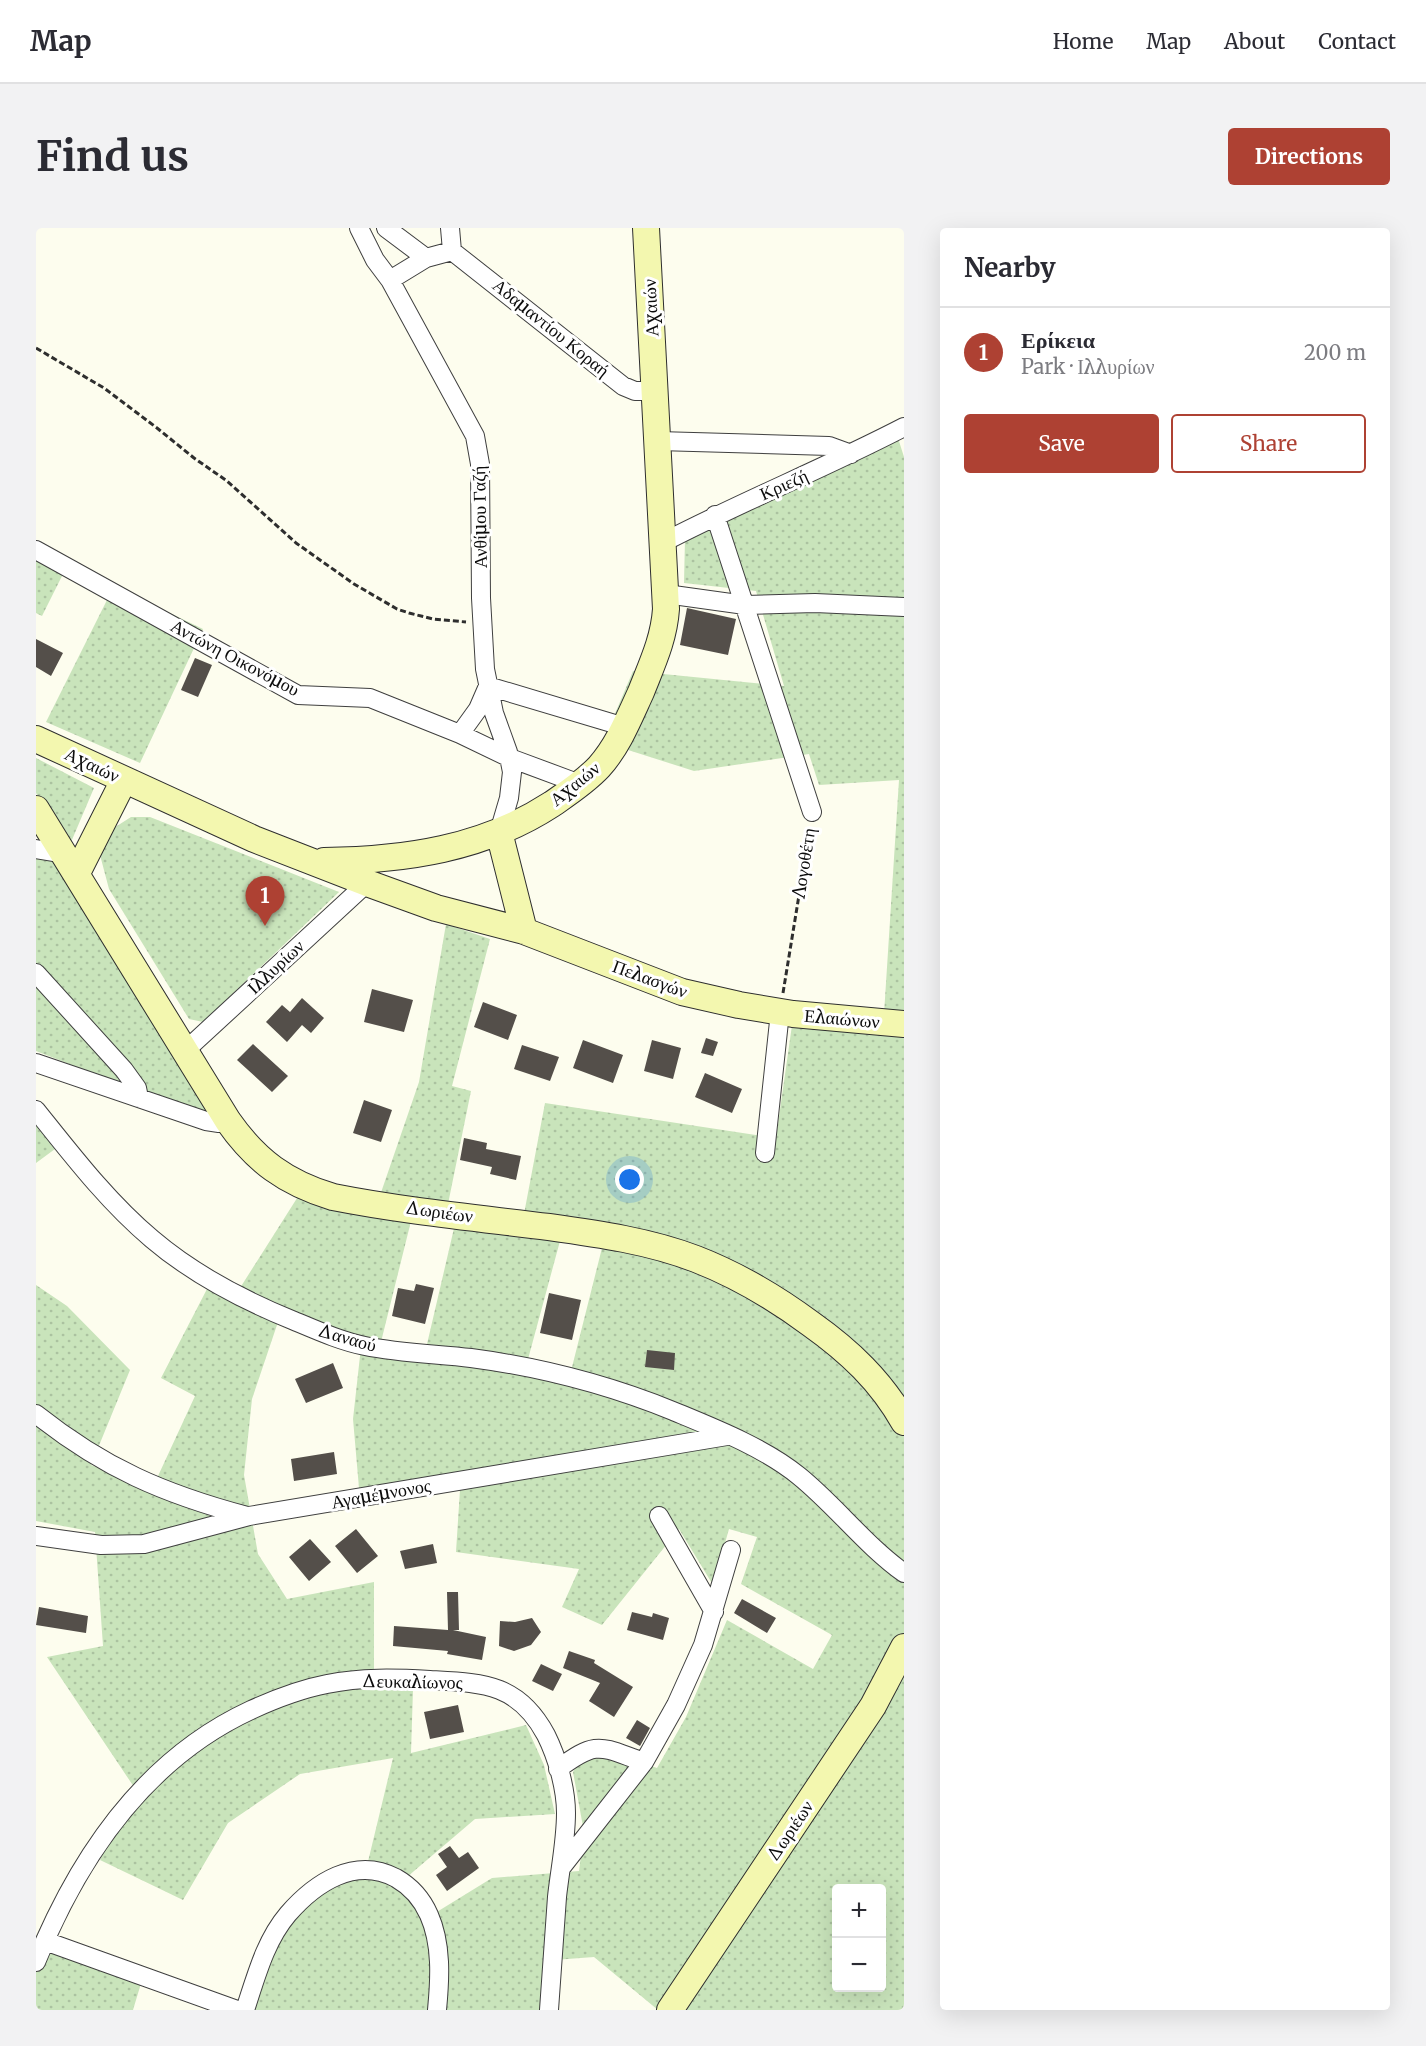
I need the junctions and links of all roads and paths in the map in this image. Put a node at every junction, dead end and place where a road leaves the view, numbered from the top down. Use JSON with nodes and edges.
{"nodes":[{"id":1,"x":358,"y":228,"type":"edge"},
{"id":2,"x":386,"y":228,"type":"edge"},
{"id":3,"x":450,"y":228,"type":"edge"},
{"id":4,"x":646,"y":228,"type":"edge"},
{"id":5,"x":452,"y":251,"type":"junction"},
{"id":6,"x":426,"y":258,"type":"junction"},
{"id":7,"x":390,"y":280,"type":"junction"},
{"id":8,"x":36,"y":348,"type":"edge"},
{"id":9,"x":655,"y":391,"type":"junction"},
{"id":10,"x":904,"y":427,"type":"edge"},
{"id":11,"x":658,"y":441,"type":"junction"},
{"id":12,"x":851,"y":454,"type":"junction"},
{"id":13,"x":715,"y":515,"type":"junction"},
{"id":14,"x":664,"y":542,"type":"junction"},
{"id":15,"x":36,"y":550,"type":"edge"},
{"id":16,"x":666,"y":594,"type":"junction"},
{"id":17,"x":744,"y":605,"type":"junction"},
{"id":18,"x":904,"y":607,"type":"edge"},
{"id":19,"x":482,"y":624,"type":"junction"},
{"id":20,"x":488,"y":686,"type":"junction"},
{"id":21,"x":625,"y":727,"type":"junction"},
{"id":22,"x":460,"y":734,"type":"junction"},
{"id":23,"x":36,"y":739,"type":"edge"},
{"id":24,"x":510,"y":758,"type":"junction"},
{"id":25,"x":124,"y":780,"type":"junction"},
{"id":26,"x":580,"y":784,"type":"junction"},
{"id":27,"x":36,"y":809,"type":"edge"},
{"id":28,"x":812,"y":812,"type":"joint"},
{"id":29,"x":499,"y":832,"type":"junction"},
{"id":30,"x":36,"y":849,"type":"edge"},
{"id":31,"x":312,"y":861,"type":"junction"},
{"id":32,"x":71,"y":864,"type":"junction"},
{"id":33,"x":367,"y":883,"type":"junction"},
{"id":34,"x":524,"y":931,"type":"junction"},
{"id":35,"x":36,"y":973,"type":"edge"},
{"id":36,"x":780,"y":1012,"type":"junction"},
{"id":37,"x":904,"y":1024,"type":"edge"},
{"id":38,"x":186,"y":1050,"type":"junction"},
{"id":39,"x":36,"y":1063,"type":"edge"},
{"id":40,"x":140,"y":1098,"type":"junction"},
{"id":41,"x":36,"y":1110,"type":"edge"},
{"id":42,"x":228,"y":1121,"type":"junction"},
{"id":43,"x":765,"y":1153,"type":"dead end"},
{"id":44,"x":36,"y":1414,"type":"edge"},
{"id":45,"x":904,"y":1422,"type":"edge"},
{"id":46,"x":727,"y":1436,"type":"junction"},
{"id":47,"x":249,"y":1516,"type":"junction"},
{"id":48,"x":659,"y":1516,"type":"dead end"},
{"id":49,"x":36,"y":1536,"type":"edge"},
{"id":50,"x":731,"y":1550,"type":"dead end"},
{"id":51,"x":904,"y":1573,"type":"edge"},
{"id":52,"x":714,"y":1612,"type":"junction"},
{"id":53,"x":904,"y":1647,"type":"edge"},
{"id":54,"x":644,"y":1762,"type":"junction"},
{"id":55,"x":558,"y":1769,"type":"junction"},
{"id":56,"x":560,"y":1869,"type":"junction"},
{"id":57,"x":45,"y":1941,"type":"junction"},
{"id":58,"x":36,"y":1962,"type":"edge"},
{"id":59,"x":237,"y":2010,"type":"edge"},
{"id":60,"x":245,"y":2010,"type":"edge"},
{"id":61,"x":437,"y":2010,"type":"edge"},
{"id":62,"x":549,"y":2010,"type":"edge"},
{"id":63,"x":670,"y":2010,"type":"edge"}],
"edges":[{"from":1,"to":7,"type":"street","name":"Ανθίμου Γαζή"},
{"from":2,"to":6,"type":"street"},
{"from":3,"to":5,"type":"street"},
{"from":4,"to":9,"type":"main road","name":"Αχαιών"},
{"from":5,"to":6,"type":"street"},
{"from":5,"to":9,"type":"street","name":"Αδαμαντίου Κοραή"},
{"from":6,"to":7,"type":"street"},
{"from":7,"to":19,"type":"street","name":"Ανθίμου Γαζή"},
{"from":8,"to":19,"type":"path"},
{"from":9,"to":11,"type":"main road","name":"Αχαιών"},
{"from":10,"to":12,"type":"street","name":"Κριεζή"},
{"from":11,"to":12,"type":"street"},
{"from":11,"to":14,"type":"main road","name":"Αχαιών"},
{"from":12,"to":13,"type":"street","name":"Κριεζή"},
{"from":13,"to":14,"type":"street","name":"Κριεζή"},
{"from":13,"to":17,"type":"street","name":"Λογοθέτη"},
{"from":14,"to":16,"type":"main road","name":"Αχαιών"},
{"from":15,"to":22,"type":"street","name":"Αντώνη Οικονόμου"},
{"from":16,"to":17,"type":"street"},
{"from":16,"to":21,"type":"main road","name":"Αχαιών"},
{"from":17,"to":18,"type":"street"},
{"from":17,"to":28,"type":"street","name":"Λογοθέτη"},
{"from":19,"to":20,"type":"street","name":"Ανθίμου Γαζή"},
{"from":20,"to":21,"type":"street"},
{"from":20,"to":22,"type":"street"},
{"from":20,"to":24,"type":"street","name":"Ανθίμου Γαζή"},
{"from":21,"to":26,"type":"main road","name":"Αχαιών"},
{"from":22,"to":24,"type":"street","name":"Αντώνη Οικονόμου"},
{"from":23,"to":25,"type":"main road","name":"Αχαιών"},
{"from":24,"to":26,"type":"street","name":"Αντώνη Οικονόμου"},
{"from":24,"to":29,"type":"street","name":"Ανθίμου Γαζή"},
{"from":25,"to":31,"type":"main road","name":"Αχαιών"},
{"from":25,"to":32,"type":"main road"},
{"from":26,"to":29,"type":"main road","name":"Αχαιών"},
{"from":27,"to":32,"type":"main road","name":"Δωριέων"},
{"from":28,"to":36,"type":"path","name":"Λογοθέτη"},
{"from":29,"to":31,"type":"main road","name":"Αχαιών"},
{"from":29,"to":34,"type":"main road"},
{"from":30,"to":32,"type":"street"},
{"from":31,"to":33,"type":"main road","name":"Πελασγών"},
{"from":32,"to":38,"type":"main road","name":"Δωριέων"},
{"from":33,"to":34,"type":"main road","name":"Πελασγών"},
{"from":33,"to":38,"type":"street","name":"Ιλλυρίων"},
{"from":34,"to":36,"type":"main road","name":"Πελασγών"},
{"from":35,"to":40,"type":"street"},
{"from":36,"to":37,"type":"main road","name":"Ελαιώνων"},
{"from":36,"to":43,"type":"street"},
{"from":38,"to":42,"type":"main road","name":"Δωριέων"},
{"from":39,"to":40,"type":"street"},
{"from":40,"to":42,"type":"street"},
{"from":41,"to":46,"type":"street","name":"Δαναού"},
{"from":42,"to":45,"type":"main road","name":"Δωριέων"},
{"from":44,"to":47,"type":"street"},
{"from":46,"to":47,"type":"street","name":"Αγαμέμνονος"},
{"from":46,"to":51,"type":"street","name":"Δαναού"},
{"from":47,"to":49,"type":"street","name":"Αγαμέμνονος"},
{"from":48,"to":52,"type":"street"},
{"from":50,"to":52,"type":"street"},
{"from":52,"to":54,"type":"street"},
{"from":53,"to":63,"type":"main road","name":"Δωριέων"},
{"from":54,"to":55,"type":"street"},
{"from":54,"to":56,"type":"street"},
{"from":55,"to":56,"type":"street","name":"Δευκαλίωνος"},
{"from":55,"to":57,"type":"street","name":"Δευκαλίωνος"},
{"from":56,"to":62,"type":"street","name":"Δευκαλίωνος"},
{"from":57,"to":58,"type":"street","name":"Δευκαλίωνος"},
{"from":57,"to":59,"type":"street"},
{"from":60,"to":61,"type":"street"}]}
